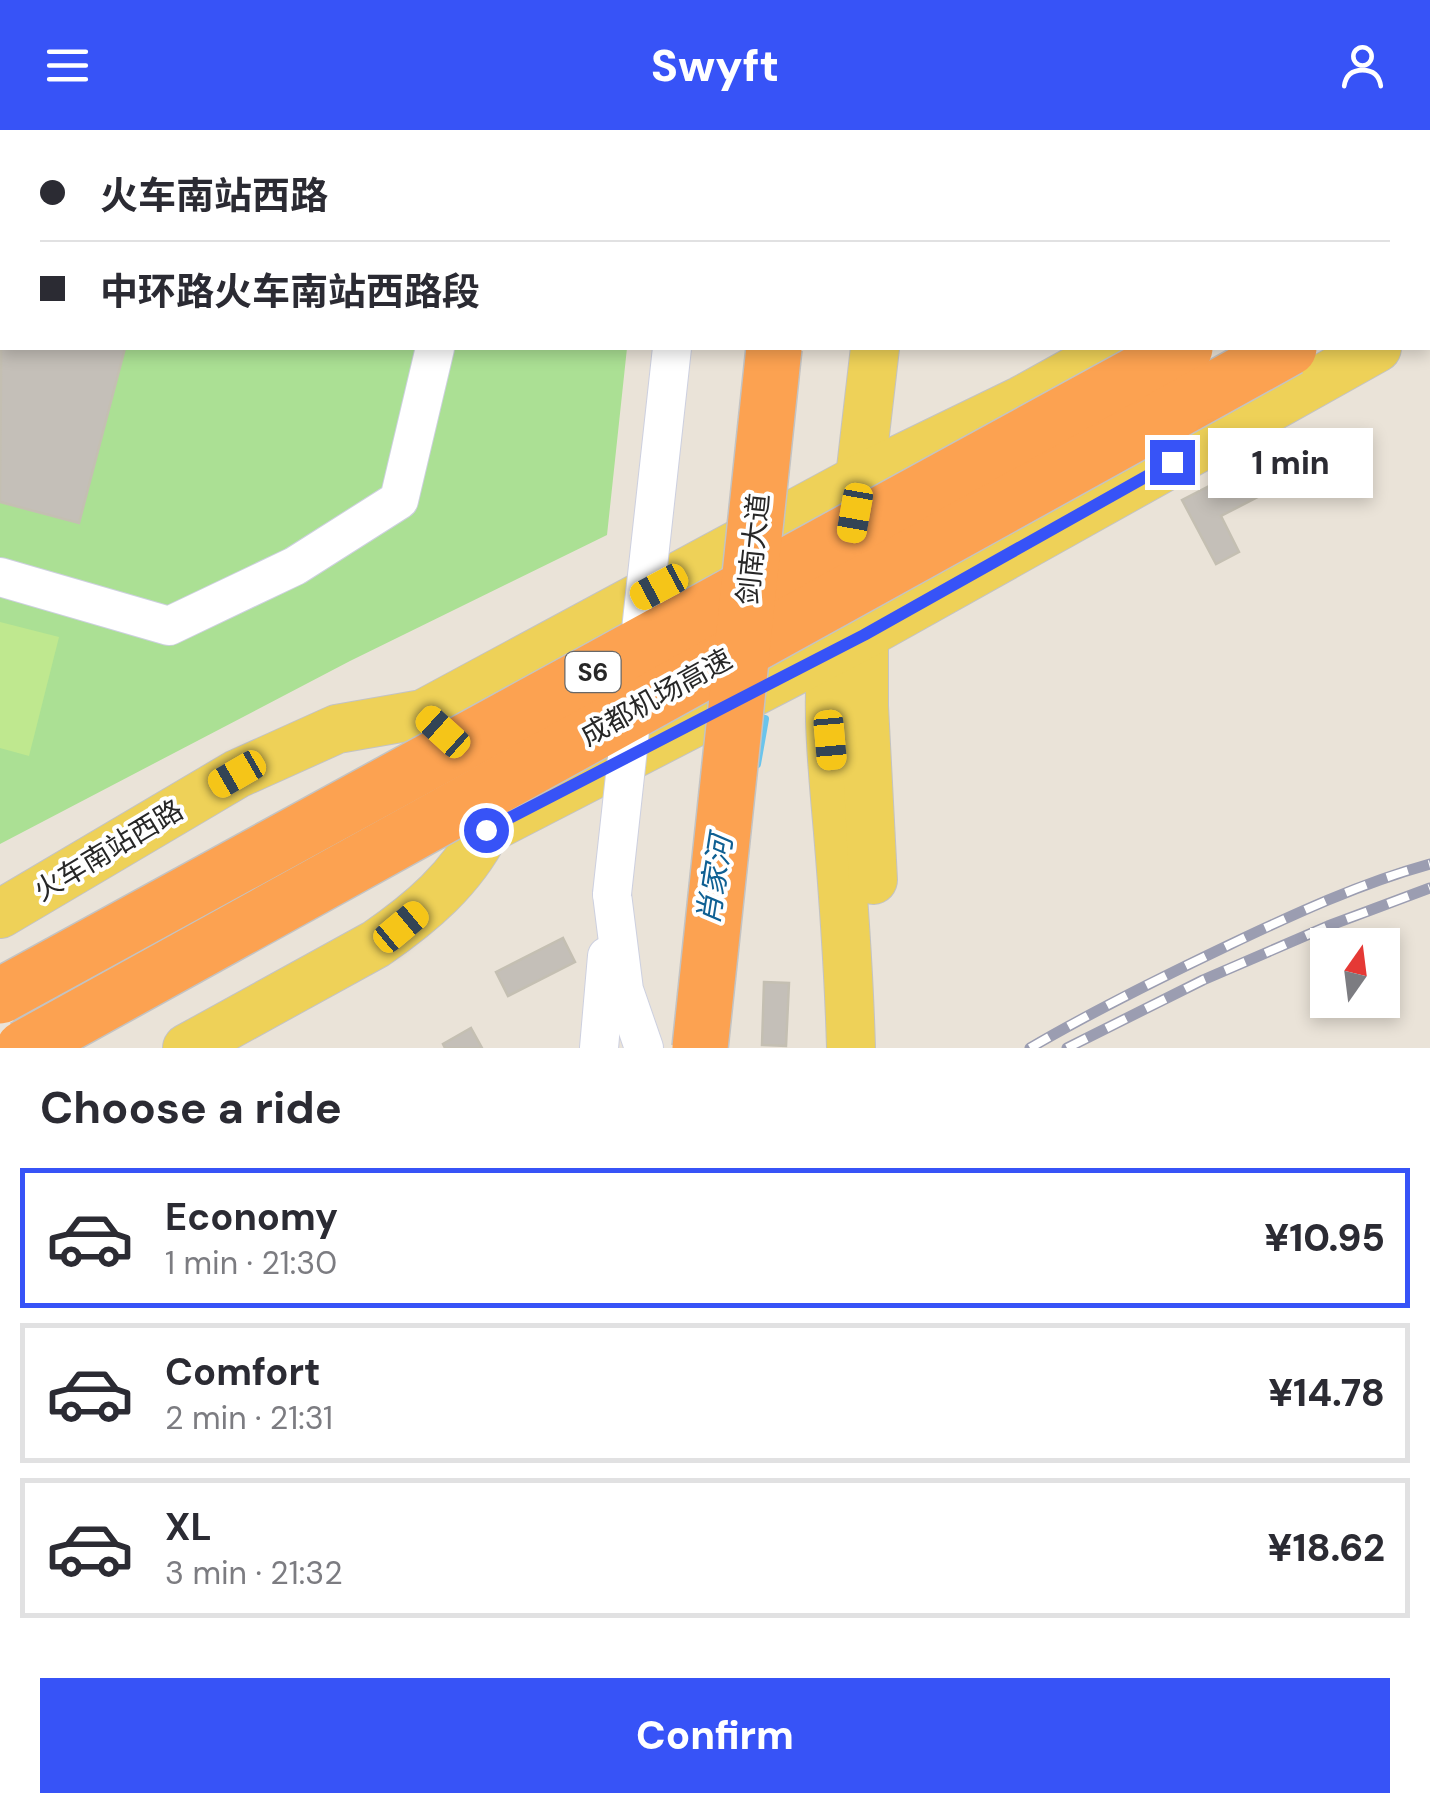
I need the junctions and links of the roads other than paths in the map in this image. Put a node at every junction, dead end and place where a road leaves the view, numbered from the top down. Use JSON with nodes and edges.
{"nodes":[{"id":1,"x":435,"y":350,"type":"edge"},
{"id":2,"x":672,"y":350,"type":"edge"},
{"id":3,"x":738,"y":350,"type":"edge"},
{"id":4,"x":774,"y":350,"type":"edge"},
{"id":5,"x":875,"y":350,"type":"edge"},
{"id":6,"x":1112,"y":350,"type":"edge"},
{"id":7,"x":1182,"y":350,"type":"edge"},
{"id":8,"x":1285,"y":350,"type":"edge"},
{"id":9,"x":1374,"y":350,"type":"edge"},
{"id":10,"x":862,"y":478,"type":"junction"},
{"id":11,"x":0,"y":577,"type":"edge"},
{"id":12,"x":847,"y":643,"type":"junction"},
{"id":13,"x":423,"y":714,"type":"junction"},
{"id":14,"x":486,"y":830,"type":"junction"},
{"id":15,"x":612,"y":894,"type":"junction"},
{"id":16,"x":0,"y":914,"type":"edge"},
{"id":17,"x":0,"y":996,"type":"edge"},
{"id":18,"x":24,"y":1048,"type":"edge"},
{"id":19,"x":187,"y":1048,"type":"edge"},
{"id":20,"x":599,"y":1048,"type":"edge"},
{"id":21,"x":644,"y":1048,"type":"edge"},
{"id":22,"x":669,"y":1048,"type":"edge"},
{"id":23,"x":700,"y":1048,"type":"edge"},
{"id":24,"x":851,"y":1048,"type":"edge"},
{"id":25,"x":880,"y":1048,"type":"edge"}],
"edges":[{"from":1,"to":11,"type":"lane"},
{"from":2,"to":15,"type":"lane","bridge":true},
{"from":3,"to":22,"type":"highway","name":"剑南大道","bridge":true},
{"from":4,"to":23,"type":"highway","name":"剑南大道","bridge":true},
{"from":5,"to":10,"type":"main road"},
{"from":6,"to":10,"type":"main road","name":"火车南站西路"},
{"from":7,"to":17,"type":"highway","name":"成都机场高速","number":"S6","bridge":true},
{"from":8,"to":18,"type":"highway","name":"成都机场高速","number":"S6","bridge":true},
{"from":9,"to":12,"type":"main road"},
{"from":10,"to":12,"type":"main road"},
{"from":10,"to":13,"type":"main road","name":"火车南站西路"},
{"from":12,"to":14,"type":"main road"},
{"from":12,"to":24,"type":"main road"},
{"from":12,"to":25,"type":"main road"},
{"from":13,"to":14,"type":"main road"},
{"from":13,"to":16,"type":"main road","name":"火车南站西路"},
{"from":14,"to":19,"type":"main road"},
{"from":15,"to":20,"type":"lane"},
{"from":15,"to":21,"type":"lane"}]}
